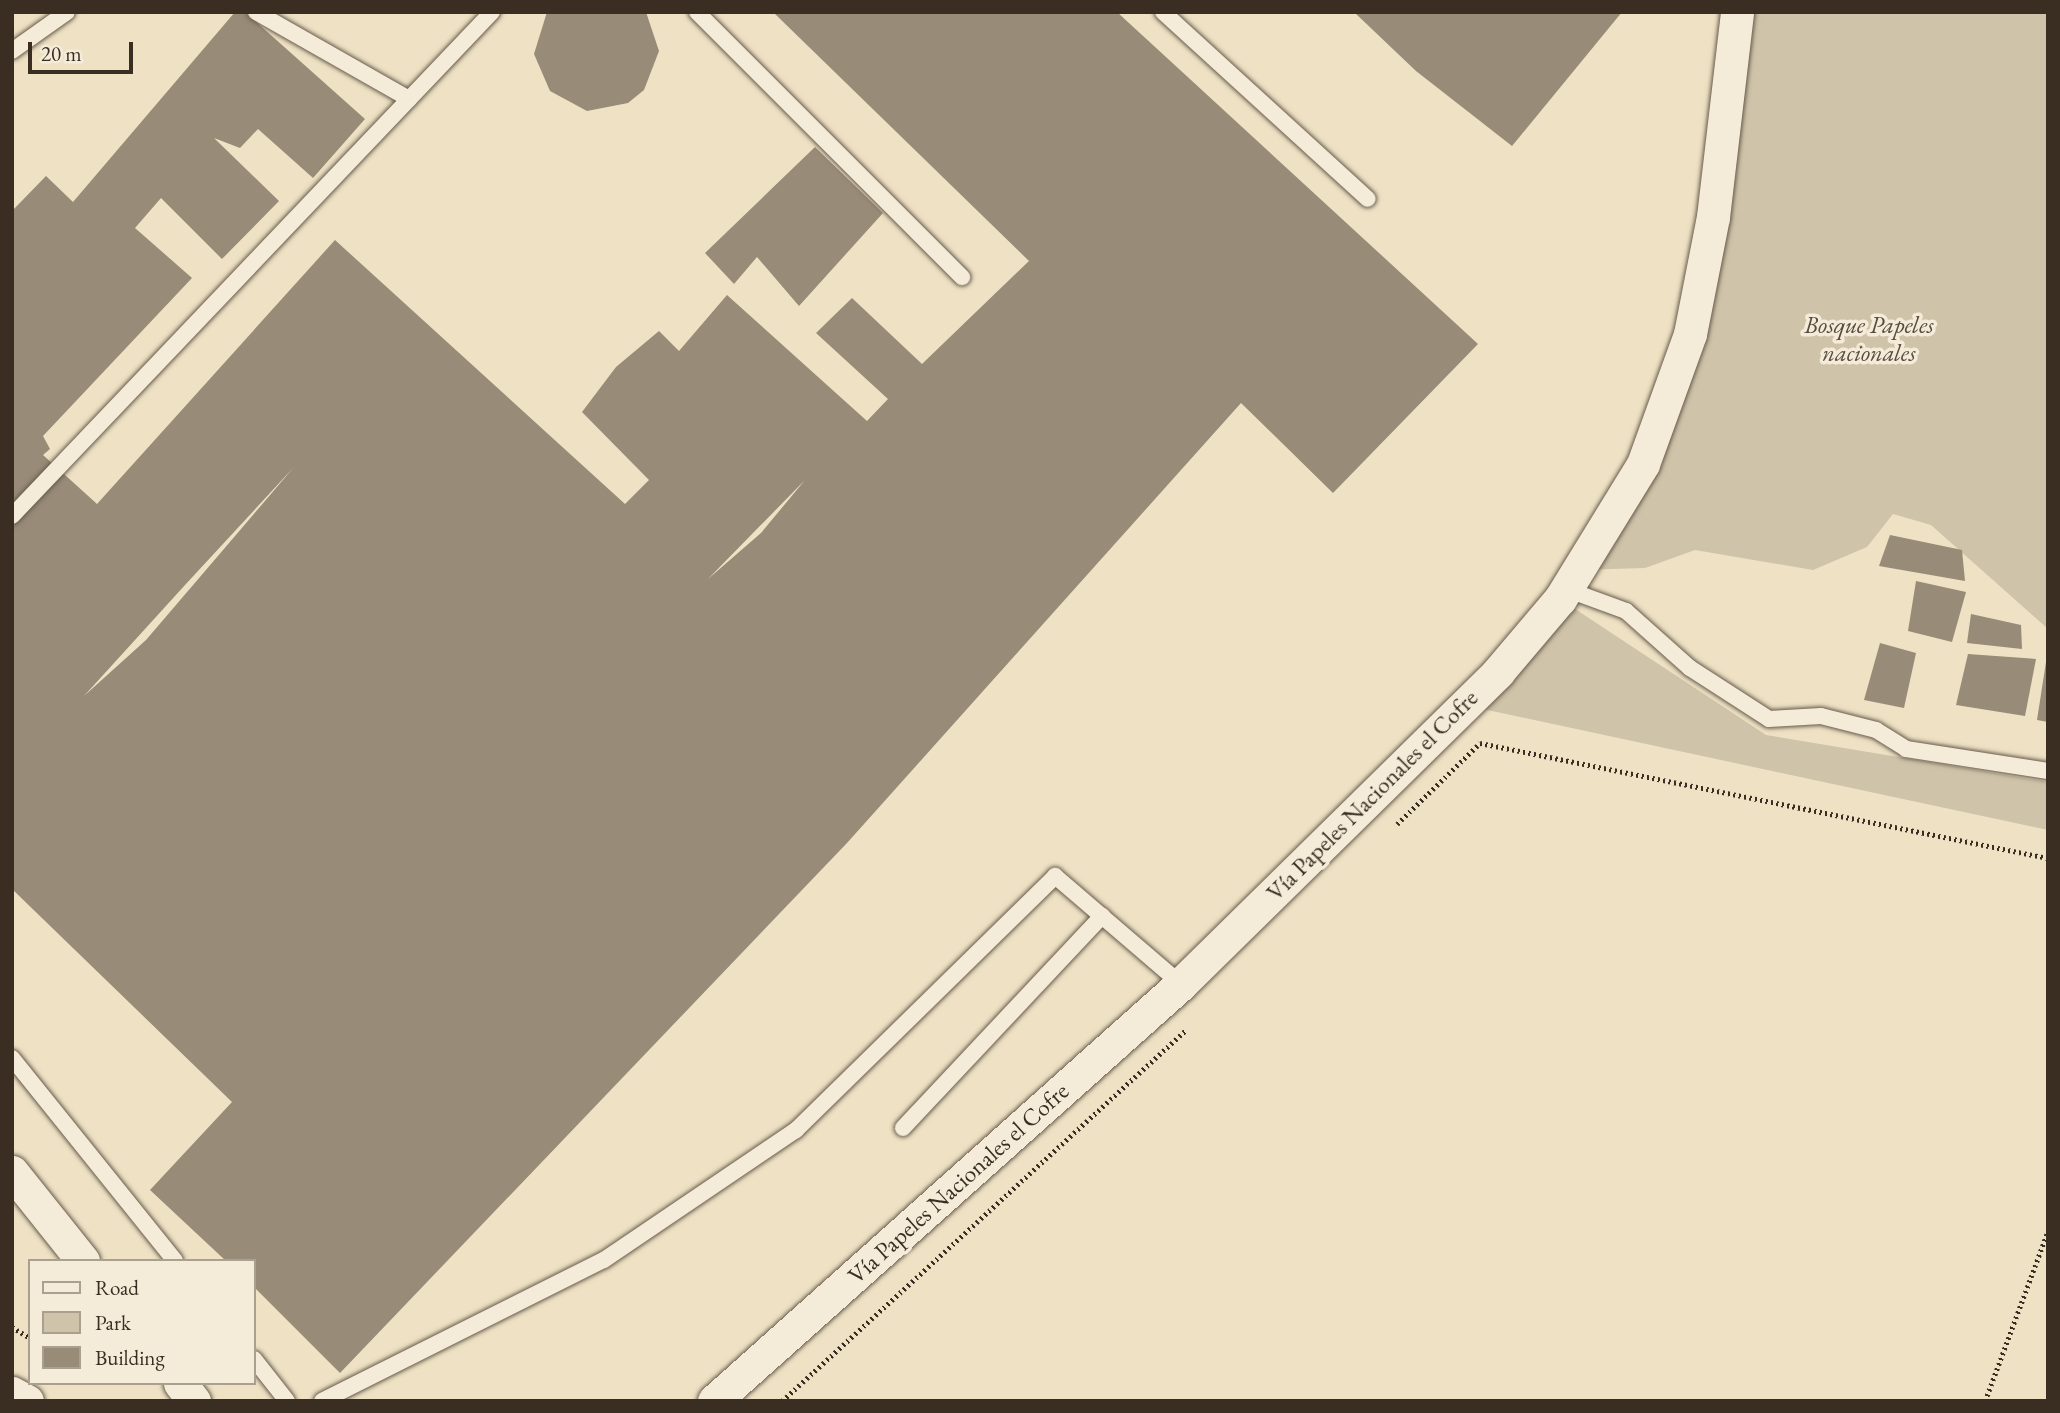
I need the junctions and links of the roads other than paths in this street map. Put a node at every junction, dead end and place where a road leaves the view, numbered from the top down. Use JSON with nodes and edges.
{"nodes":[{"id":1,"x":67,"y":12,"type":"edge"},
{"id":2,"x":256,"y":12,"type":"edge"},
{"id":3,"x":492,"y":12,"type":"edge"},
{"id":4,"x":697,"y":12,"type":"edge"},
{"id":5,"x":1163,"y":12,"type":"edge"},
{"id":6,"x":1737,"y":12,"type":"edge"},
{"id":7,"x":12,"y":51,"type":"edge"},
{"id":8,"x":409,"y":99,"type":"junction"},
{"id":9,"x":1368,"y":200,"type":"dead end"},
{"id":10,"x":962,"y":277,"type":"dead end"},
{"id":11,"x":12,"y":516,"type":"edge"},
{"id":12,"x":1566,"y":589,"type":"junction"},
{"id":13,"x":2048,"y":771,"type":"edge"},
{"id":14,"x":1102,"y":916,"type":"junction"},
{"id":15,"x":1181,"y":984,"type":"junction"},
{"id":16,"x":12,"y":1058,"type":"edge"},
{"id":17,"x":903,"y":1128,"type":"dead end"},
{"id":18,"x":12,"y":1172,"type":"edge"},
{"id":19,"x":81,"y":1259,"type":"edge"},
{"id":20,"x":173,"y":1259,"type":"edge"},
{"id":21,"x":256,"y":1362,"type":"edge"},
{"id":22,"x":182,"y":1385,"type":"edge"},
{"id":23,"x":12,"y":1393,"type":"edge"},
{"id":24,"x":27,"y":1401,"type":"edge"},
{"id":25,"x":194,"y":1401,"type":"edge"},
{"id":26,"x":287,"y":1401,"type":"edge"},
{"id":27,"x":322,"y":1401,"type":"edge"},
{"id":28,"x":714,"y":1401,"type":"edge"}],
"edges":[{"from":1,"to":7,"type":"lane"},
{"from":2,"to":8,"type":"lane"},
{"from":3,"to":8,"type":"lane"},
{"from":4,"to":10,"type":"lane"},
{"from":5,"to":9,"type":"lane"},
{"from":6,"to":12,"type":"street","name":"Vía Papeles Nacionales el Cofre"},
{"from":8,"to":11,"type":"lane"},
{"from":12,"to":13,"type":"lane"},
{"from":12,"to":15,"type":"street","name":"Vía Papeles Nacionales el Cofre"},
{"from":14,"to":15,"type":"lane"},
{"from":14,"to":17,"type":"lane"},
{"from":14,"to":27,"type":"lane"},
{"from":15,"to":28,"type":"street","name":"Vía Papeles Nacionales el Cofre"},
{"from":16,"to":20,"type":"lane"},
{"from":18,"to":19,"type":"street"},
{"from":21,"to":26,"type":"lane"},
{"from":22,"to":25,"type":"street"},
{"from":23,"to":24,"type":"street"}]}
